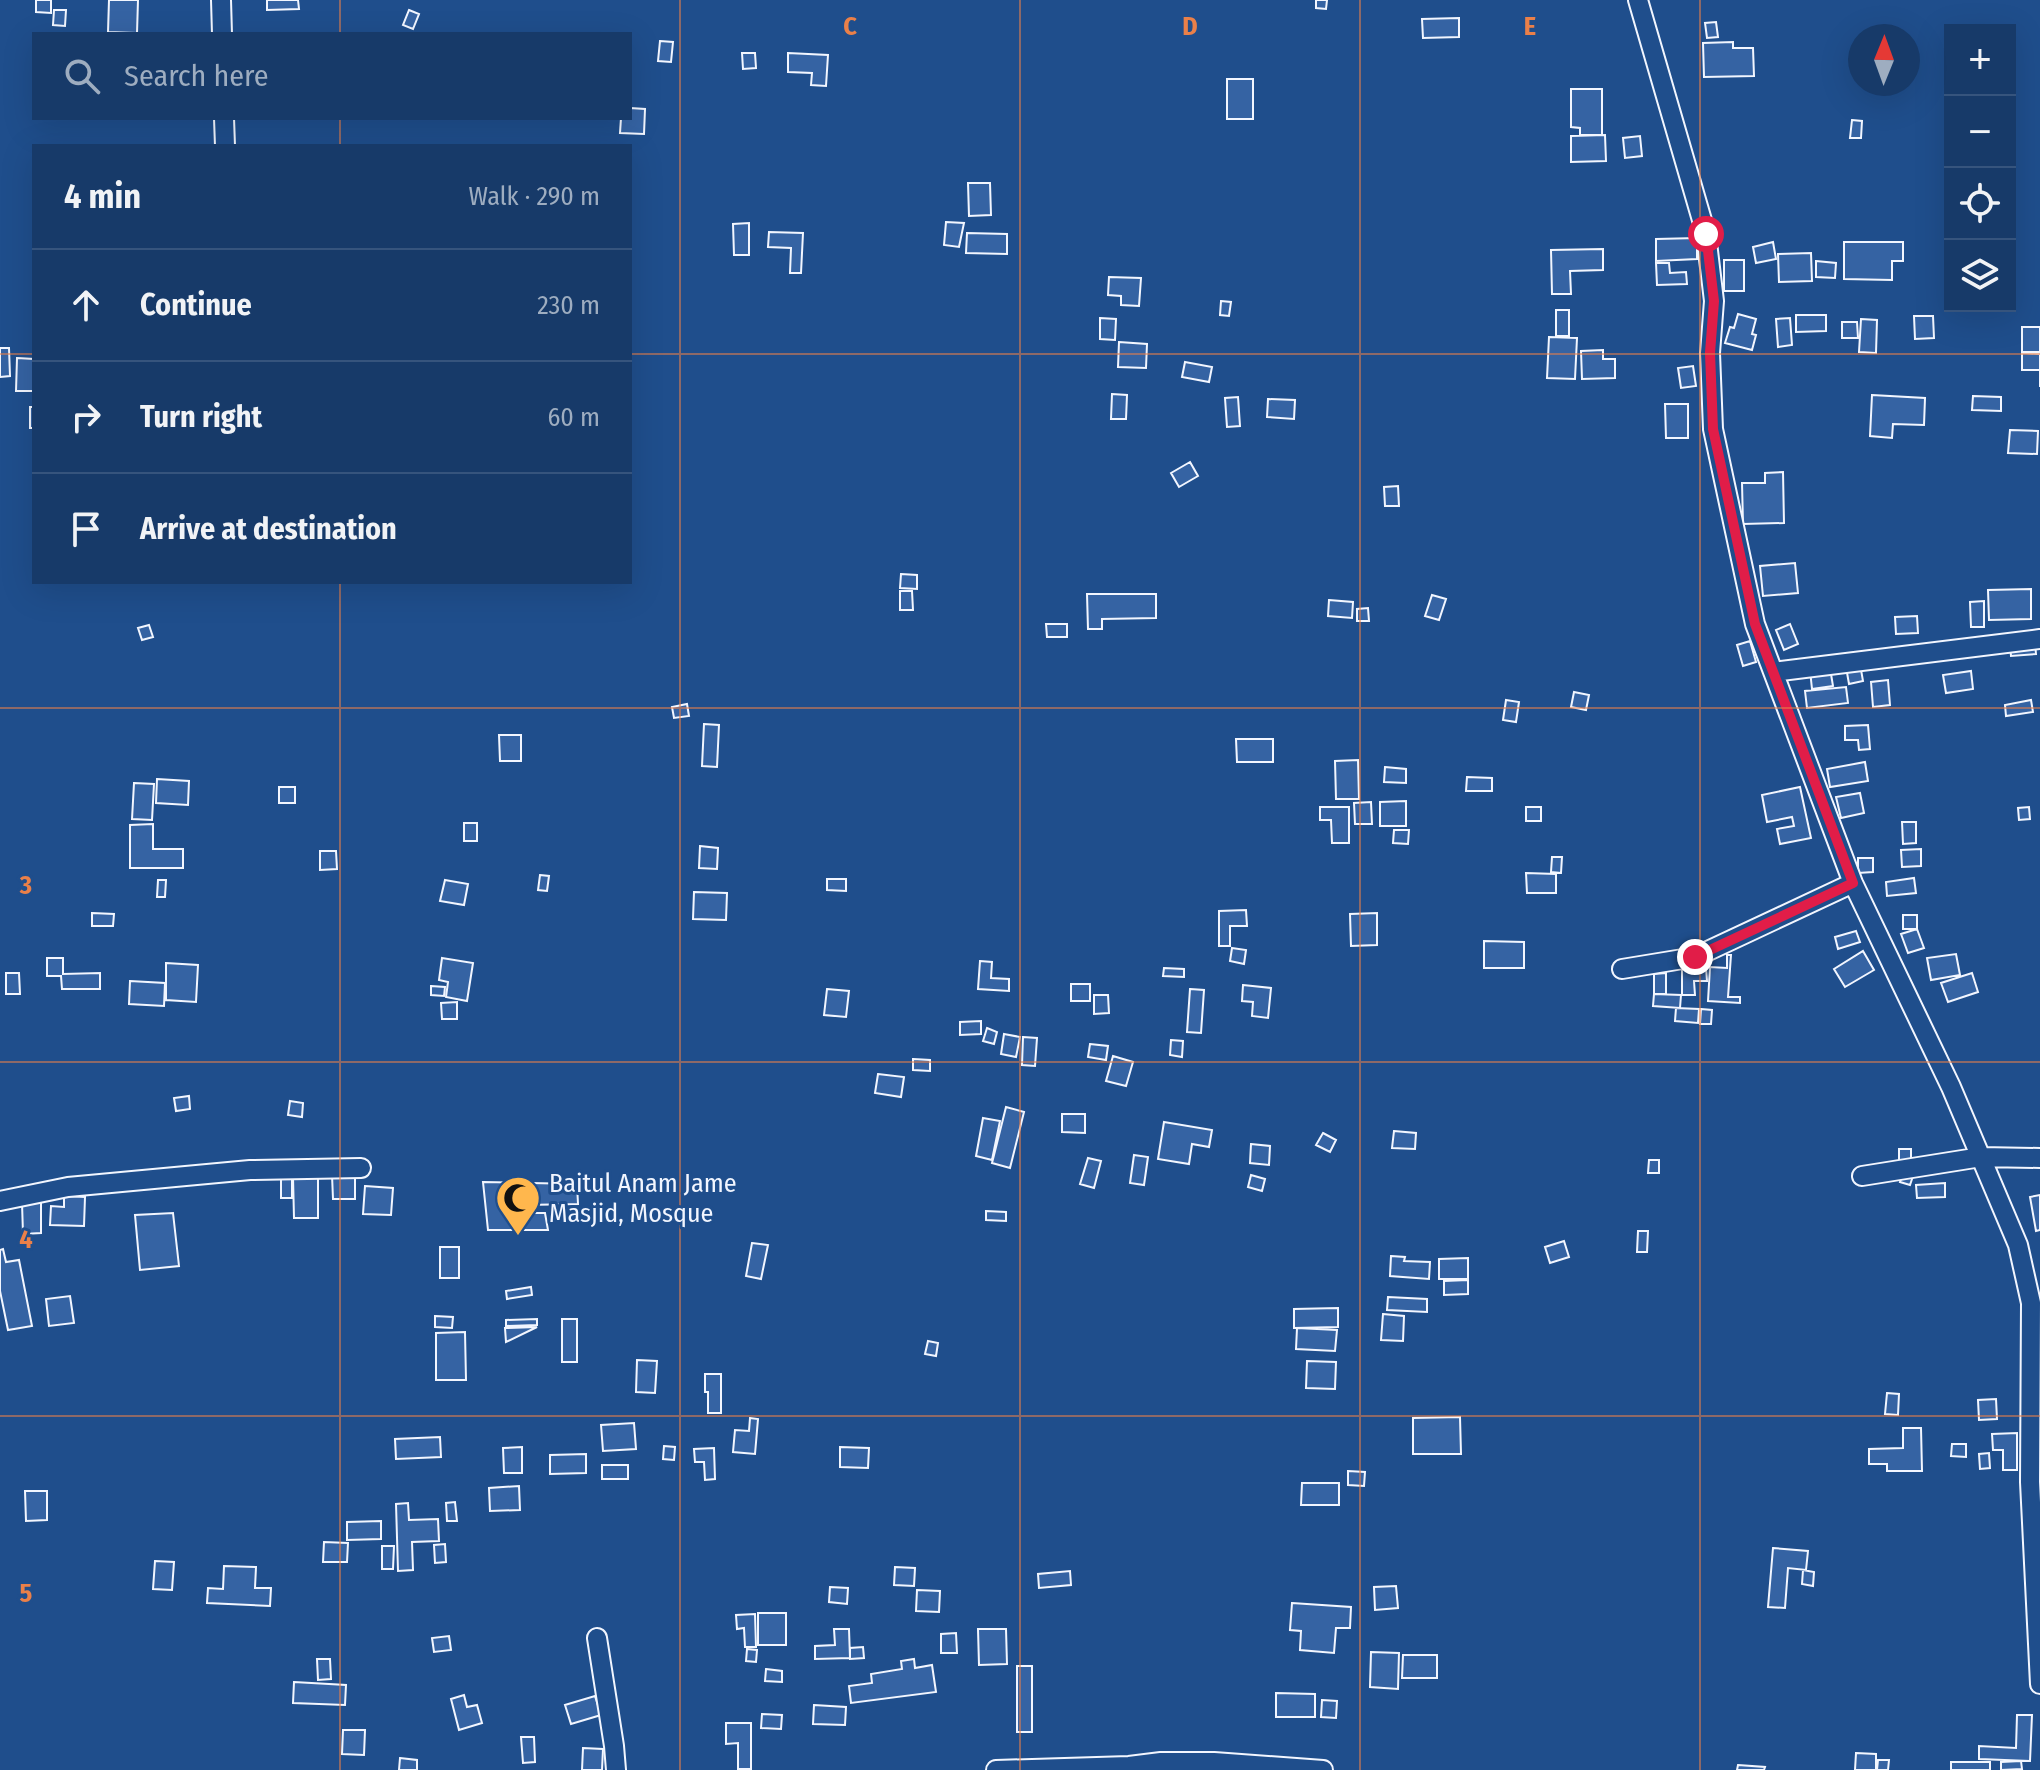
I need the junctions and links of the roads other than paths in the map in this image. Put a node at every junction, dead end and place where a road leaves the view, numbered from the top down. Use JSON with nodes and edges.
{"nodes":[{"id":1,"x":221,"y":0,"type":"edge"},
{"id":2,"x":1638,"y":0,"type":"edge"},
{"id":3,"x":222,"y":32,"type":"edge"},
{"id":4,"x":224,"y":120,"type":"edge"},
{"id":5,"x":225,"y":144,"type":"edge"},
{"id":6,"x":2040,"y":639,"type":"edge"},
{"id":7,"x":1773,"y":672,"type":"junction"},
{"id":8,"x":1853,"y":883,"type":"junction"},
{"id":9,"x":1622,"y":969,"type":"dead end"},
{"id":10,"x":1981,"y":1157,"type":"junction"},
{"id":11,"x":2040,"y":1158,"type":"edge"},
{"id":12,"x":361,"y":1168,"type":"dead end"},
{"id":13,"x":1862,"y":1176,"type":"dead end"},
{"id":14,"x":0,"y":1201,"type":"edge"},
{"id":15,"x":597,"y":1638,"type":"dead end"},
{"id":16,"x":2040,"y":1684,"type":"edge"},
{"id":17,"x":1129,"y":1768,"type":"edge"},
{"id":18,"x":616,"y":1770,"type":"edge"},
{"id":19,"x":996,"y":1770,"type":"edge"},
{"id":20,"x":1323,"y":1770,"type":"edge"}],
"edges":[{"from":1,"to":3,"type":"street"},
{"from":2,"to":7,"type":"street"},
{"from":4,"to":5,"type":"street"},
{"from":6,"to":7,"type":"street"},
{"from":7,"to":8,"type":"street"},
{"from":8,"to":9,"type":"street"},
{"from":8,"to":10,"type":"street"},
{"from":10,"to":11,"type":"street"},
{"from":10,"to":13,"type":"street"},
{"from":10,"to":16,"type":"street"},
{"from":12,"to":14,"type":"street"},
{"from":15,"to":18,"type":"street"},
{"from":17,"to":19,"type":"street"},
{"from":17,"to":20,"type":"street"}]}
